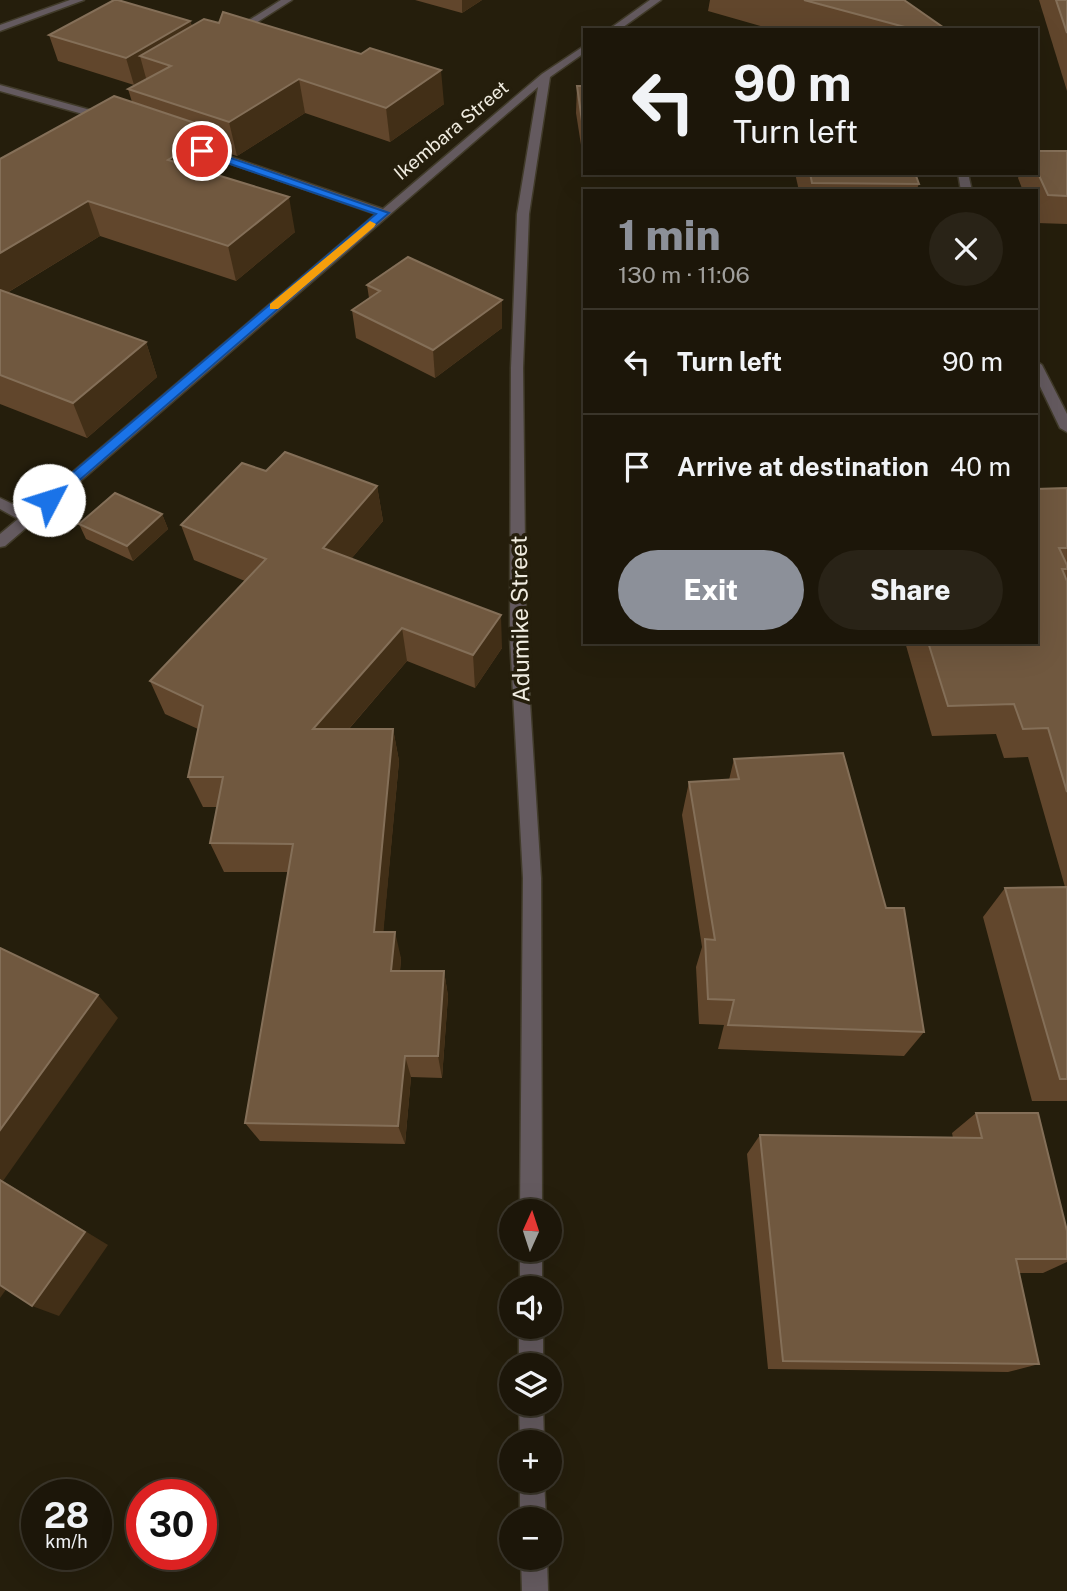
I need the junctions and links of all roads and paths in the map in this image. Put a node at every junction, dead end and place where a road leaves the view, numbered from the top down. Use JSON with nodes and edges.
{"nodes":[{"id":1,"x":79,"y":0,"type":"edge"},
{"id":2,"x":287,"y":0,"type":"edge"},
{"id":3,"x":656,"y":0,"type":"edge"},
{"id":4,"x":0,"y":28,"type":"edge"},
{"id":5,"x":616,"y":28,"type":"edge"},
{"id":6,"x":228,"y":36,"type":"edge"},
{"id":7,"x":583,"y":50,"type":"edge"},
{"id":8,"x":545,"y":76,"type":"junction"},
{"id":9,"x":0,"y":88,"type":"edge"},
{"id":10,"x":109,"y":108,"type":"edge"},
{"id":11,"x":98,"y":115,"type":"junction"},
{"id":12,"x":87,"y":121,"type":"edge"},
{"id":13,"x":124,"y":124,"type":"edge"},
{"id":14,"x":189,"y":146,"type":"edge"},
{"id":15,"x":384,"y":213,"type":"junction"},
{"id":16,"x":1038,"y":369,"type":"edge"},
{"id":17,"x":1067,"y":428,"type":"edge"},
{"id":18,"x":0,"y":503,"type":"edge"},
{"id":19,"x":28,"y":518,"type":"junction"},
{"id":20,"x":0,"y":542,"type":"edge"},
{"id":21,"x":531,"y":1199,"type":"edge"},
{"id":22,"x":534,"y":1570,"type":"edge"},
{"id":23,"x":535,"y":1591,"type":"edge"}],
"edges":[{"from":1,"to":4,"type":"street"},
{"from":2,"to":6,"type":"street"},
{"from":3,"to":5,"type":"street"},
{"from":7,"to":8,"type":"street"},
{"from":8,"to":15,"type":"street","name":"Ikembara Street"},
{"from":8,"to":21,"type":"street","name":"Adumike Street"},
{"from":9,"to":11,"type":"street"},
{"from":10,"to":11,"type":"street"},
{"from":11,"to":12,"type":"street"},
{"from":11,"to":13,"type":"street"},
{"from":14,"to":15,"type":"street"},
{"from":15,"to":19,"type":"street","name":"Ikembara Street"},
{"from":16,"to":17,"type":"street"},
{"from":18,"to":19,"type":"street"},
{"from":19,"to":20,"type":"street","name":"Ikembara Street"},
{"from":22,"to":23,"type":"street"}]}
